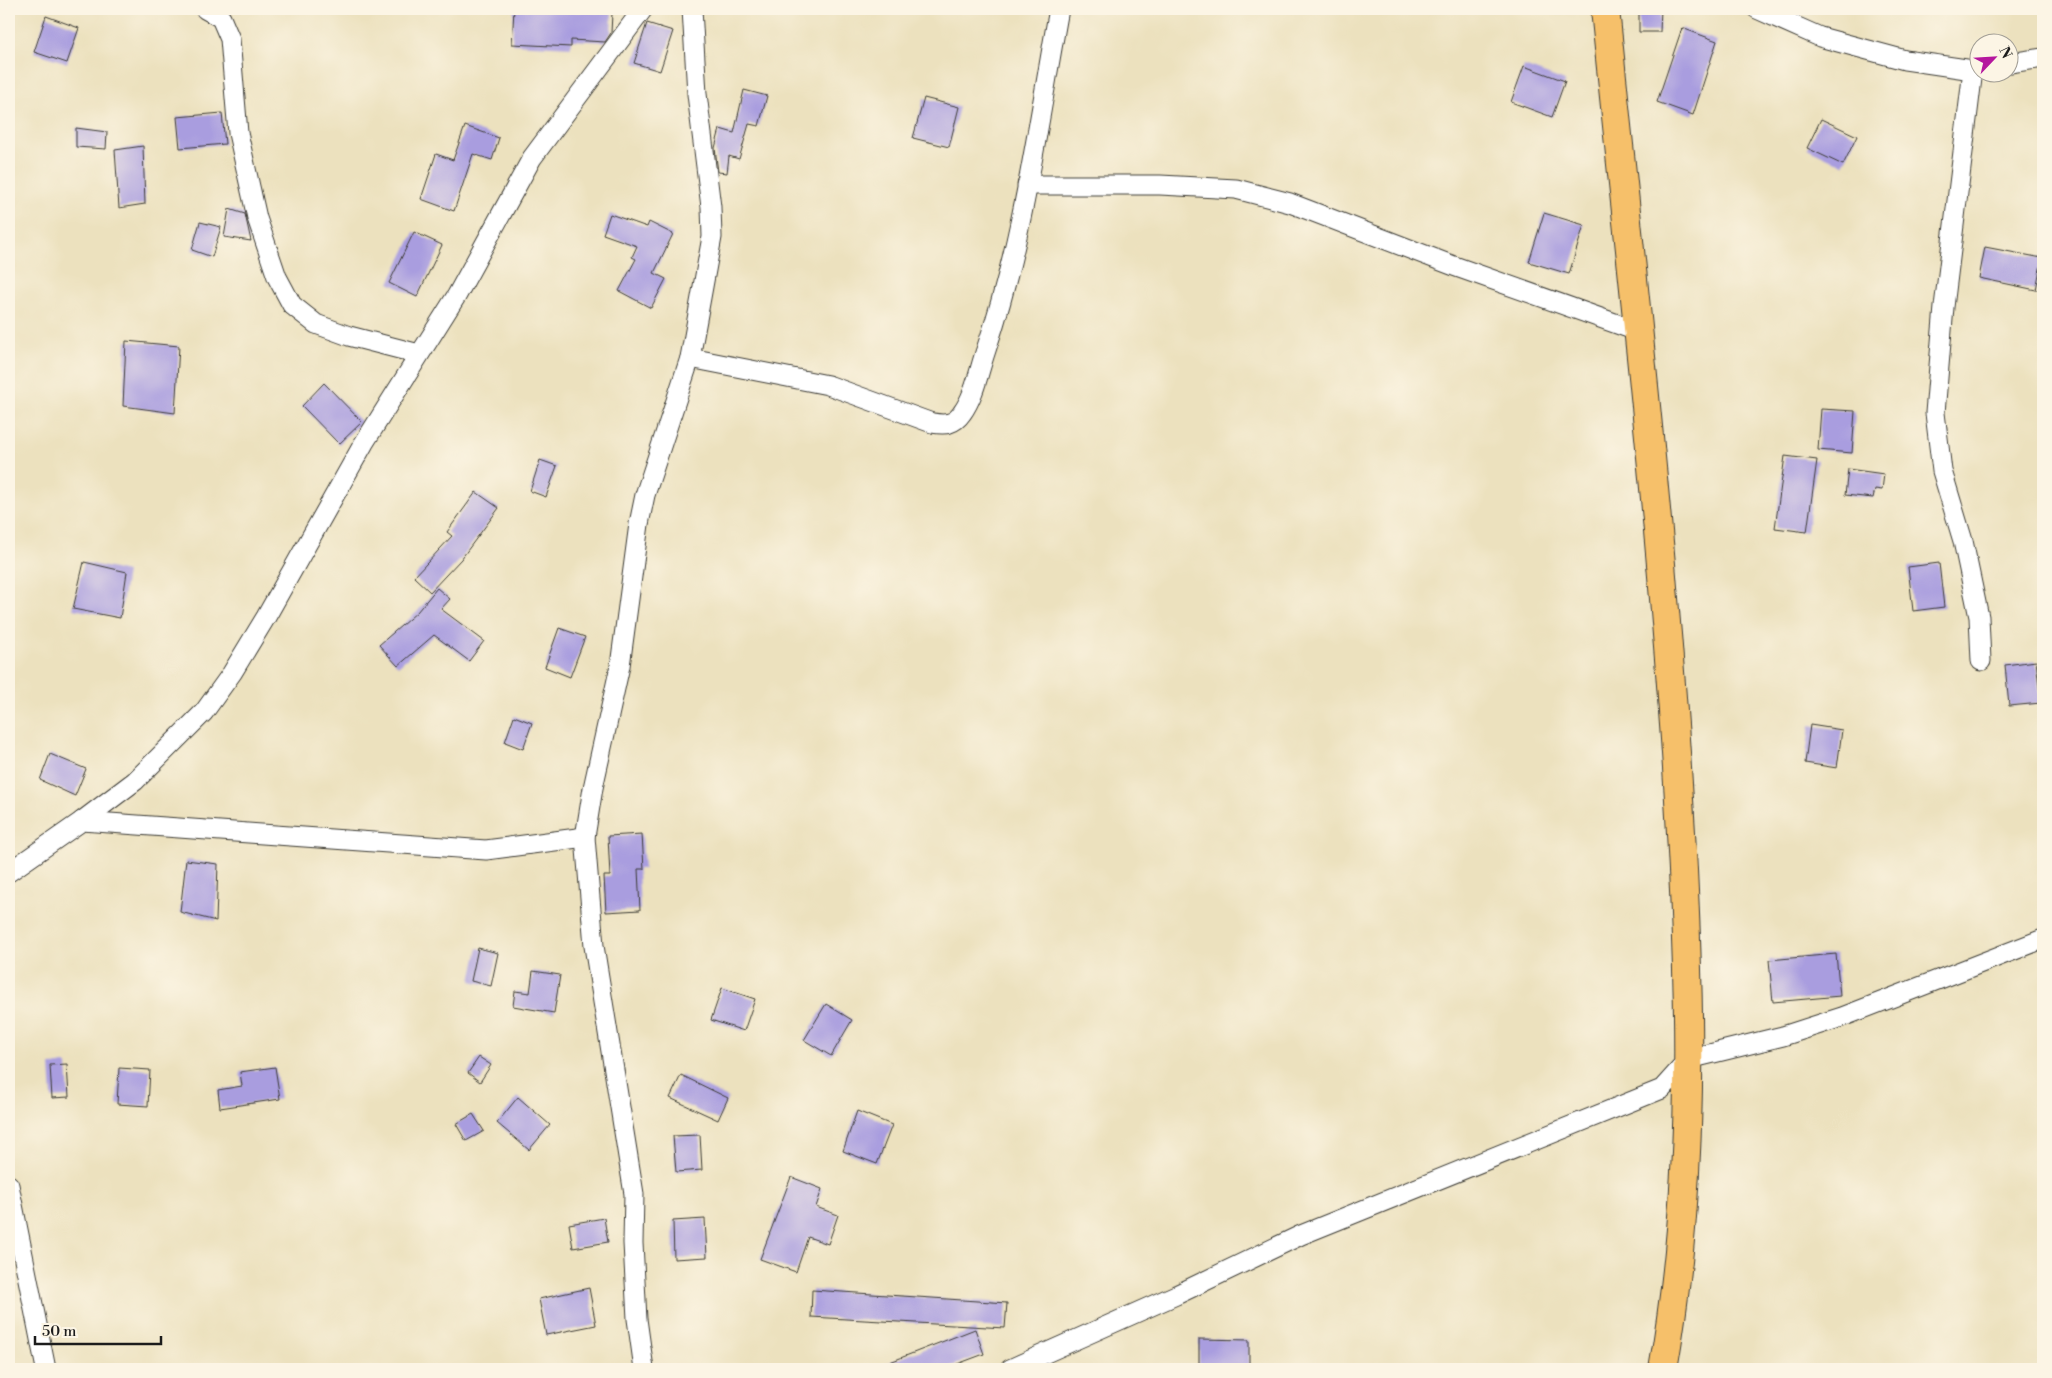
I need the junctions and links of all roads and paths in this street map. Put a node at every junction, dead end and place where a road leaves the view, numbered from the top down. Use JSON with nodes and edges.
{"nodes":[{"id":1,"x":205,"y":9,"type":"edge"},
{"id":2,"x":642,"y":9,"type":"edge"},
{"id":3,"x":692,"y":9,"type":"edge"},
{"id":4,"x":1059,"y":9,"type":"edge"},
{"id":5,"x":1605,"y":9,"type":"edge"},
{"id":6,"x":1758,"y":9,"type":"edge"},
{"id":7,"x":2043,"y":58,"type":"edge"},
{"id":8,"x":2020,"y":61,"type":"edge"},
{"id":9,"x":1970,"y":68,"type":"edge"},
{"id":10,"x":1974,"y":82,"type":"edge"},
{"id":11,"x":1027,"y":184,"type":"junction"},
{"id":12,"x":1637,"y":330,"type":"junction"},
{"id":13,"x":418,"y":354,"type":"junction"},
{"id":14,"x":690,"y":358,"type":"junction"},
{"id":15,"x":1981,"y":661,"type":"dead end"},
{"id":16,"x":82,"y":821,"type":"junction"},
{"id":17,"x":585,"y":837,"type":"junction"},
{"id":18,"x":9,"y":872,"type":"edge"},
{"id":19,"x":2043,"y":939,"type":"edge"},
{"id":20,"x":1689,"y":1059,"type":"junction"},
{"id":21,"x":9,"y":1185,"type":"edge"},
{"id":22,"x":14,"y":1229,"type":"edge"},
{"id":23,"x":46,"y":1369,"type":"edge"},
{"id":24,"x":644,"y":1369,"type":"edge"},
{"id":25,"x":1010,"y":1369,"type":"edge"},
{"id":26,"x":1663,"y":1369,"type":"edge"}],
"edges":[{"from":1,"to":13,"type":"street"},
{"from":2,"to":13,"type":"street"},
{"from":3,"to":14,"type":"street"},
{"from":4,"to":11,"type":"street"},
{"from":5,"to":12,"type":"main road"},
{"from":6,"to":9,"type":"street"},
{"from":7,"to":8,"type":"street"},
{"from":10,"to":15,"type":"street"},
{"from":11,"to":12,"type":"street"},
{"from":11,"to":14,"type":"street"},
{"from":12,"to":20,"type":"main road"},
{"from":13,"to":16,"type":"street"},
{"from":14,"to":17,"type":"street"},
{"from":16,"to":17,"type":"street"},
{"from":16,"to":18,"type":"street"},
{"from":17,"to":24,"type":"street"},
{"from":19,"to":20,"type":"street"},
{"from":20,"to":25,"type":"street"},
{"from":20,"to":26,"type":"main road"},
{"from":21,"to":22,"type":"street"},
{"from":22,"to":23,"type":"street"}]}
